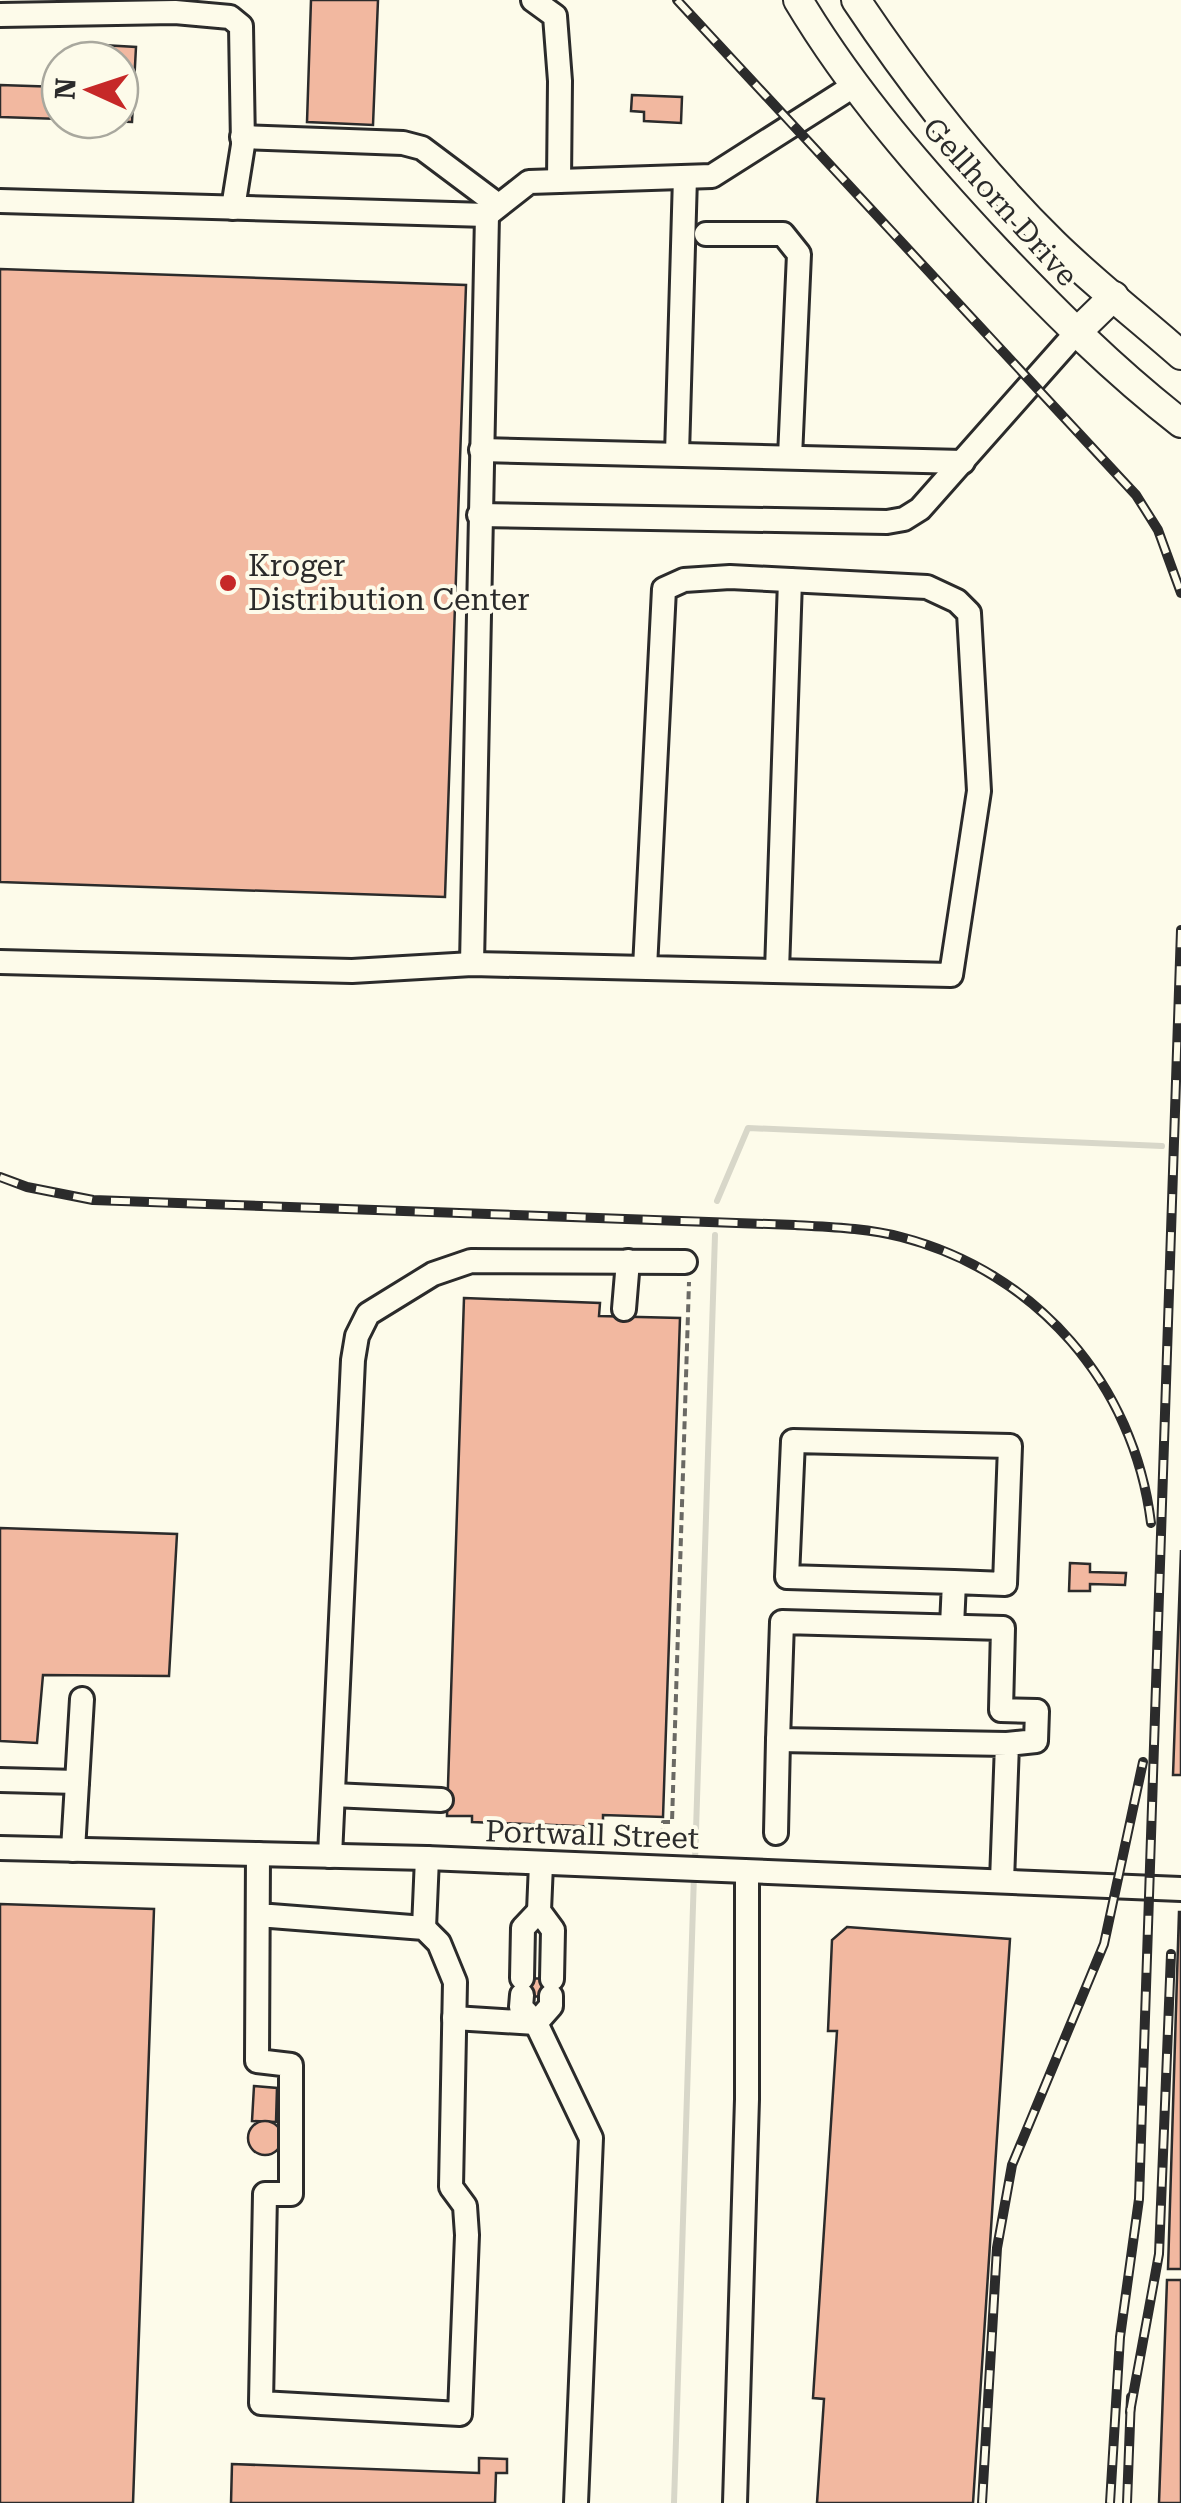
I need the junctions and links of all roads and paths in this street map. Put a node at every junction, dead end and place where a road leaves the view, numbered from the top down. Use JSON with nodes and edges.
{"nodes":[{"id":1,"x":533,"y":0,"type":"edge"},
{"id":2,"x":798,"y":0,"type":"edge"},
{"id":3,"x":856,"y":0,"type":"edge"},
{"id":4,"x":0,"y":15,"type":"edge"},
{"id":5,"x":892,"y":54,"type":"junction"},
{"id":6,"x":855,"y":84,"type":"junction"},
{"id":7,"x":242,"y":137,"type":"junction"},
{"id":8,"x":685,"y":177,"type":"junction"},
{"id":9,"x":560,"y":181,"type":"junction"},
{"id":10,"x":0,"y":201,"type":"edge"},
{"id":11,"x":233,"y":208,"type":"junction"},
{"id":12,"x":492,"y":210,"type":"junction"},
{"id":13,"x":706,"y":234,"type":"dead end"},
{"id":14,"x":1114,"y":296,"type":"junction"},
{"id":15,"x":1076,"y":334,"type":"junction"},
{"id":16,"x":1181,"y":354,"type":"edge"},
{"id":17,"x":1181,"y":423,"type":"edge"},
{"id":18,"x":481,"y":450,"type":"junction"},
{"id":19,"x":676,"y":454,"type":"junction"},
{"id":20,"x":790,"y":457,"type":"junction"},
{"id":21,"x":963,"y":462,"type":"junction"},
{"id":22,"x":479,"y":515,"type":"junction"},
{"id":23,"x":790,"y":580,"type":"junction"},
{"id":24,"x":0,"y":962,"type":"edge"},
{"id":25,"x":472,"y":964,"type":"junction"},
{"id":26,"x":646,"y":968,"type":"junction"},
{"id":27,"x":777,"y":971,"type":"junction"},
{"id":28,"x":628,"y":1261,"type":"junction"},
{"id":29,"x":685,"y":1262,"type":"joint"},
{"id":30,"x":624,"y":1309,"type":"dead end"},
{"id":31,"x":839,"y":1579,"type":"junction"},
{"id":32,"x":954,"y":1582,"type":"junction"},
{"id":33,"x":838,"y":1624,"type":"junction"},
{"id":34,"x":952,"y":1626,"type":"junction"},
{"id":35,"x":82,"y":1699,"type":"dead end"},
{"id":36,"x":778,"y":1740,"type":"junction"},
{"id":37,"x":1007,"y":1744,"type":"junction"},
{"id":38,"x":0,"y":1780,"type":"edge"},
{"id":39,"x":77,"y":1782,"type":"junction"},
{"id":40,"x":333,"y":1795,"type":"junction"},
{"id":41,"x":441,"y":1800,"type":"dead end"},
{"id":42,"x":776,"y":1833,"type":"dead end"},
{"id":43,"x":0,"y":1848,"type":"edge"},
{"id":44,"x":74,"y":1850,"type":"junction"},
{"id":45,"x":258,"y":1854,"type":"junction"},
{"id":46,"x":330,"y":1856,"type":"junction"},
{"id":47,"x":427,"y":1858,"type":"junction"},
{"id":48,"x":541,"y":1864,"type":"junction"},
{"id":49,"x":671,"y":1869,"type":"junction"},
{"id":50,"x":748,"y":1872,"type":"junction"},
{"id":51,"x":1002,"y":1882,"type":"junction"},
{"id":52,"x":1181,"y":1889,"type":"edge"},
{"id":53,"x":539,"y":1911,"type":"junction"},
{"id":54,"x":258,"y":1914,"type":"junction"},
{"id":55,"x":424,"y":1928,"type":"junction"},
{"id":56,"x":454,"y":2018,"type":"junction"},
{"id":57,"x":536,"y":2023,"type":"junction"},
{"id":58,"x":576,"y":2503,"type":"edge"},
{"id":59,"x":735,"y":2503,"type":"edge"}],
"edges":[{"from":1,"to":9,"type":"street"},
{"from":2,"to":6,"type":"main road","name":"Gellhorn Drive"},
{"from":3,"to":5,"type":"main road","name":"Gellhorn Drive"},
{"from":4,"to":7,"type":"street"},
{"from":5,"to":6,"type":"main road"},
{"from":5,"to":14,"type":"main road","name":"Gellhorn Drive"},
{"from":6,"to":8,"type":"street"},
{"from":6,"to":15,"type":"main road","name":"Gellhorn Drive"},
{"from":7,"to":11,"type":"street"},
{"from":7,"to":12,"type":"street"},
{"from":8,"to":9,"type":"street"},
{"from":8,"to":19,"type":"street"},
{"from":9,"to":12,"type":"street"},
{"from":10,"to":11,"type":"street"},
{"from":11,"to":12,"type":"street"},
{"from":12,"to":18,"type":"street"},
{"from":13,"to":20,"type":"street"},
{"from":14,"to":15,"type":"main road"},
{"from":14,"to":16,"type":"main road","name":"Gellhorn Drive"},
{"from":15,"to":17,"type":"main road","name":"Gellhorn Drive"},
{"from":15,"to":21,"type":"street"},
{"from":18,"to":19,"type":"street"},
{"from":18,"to":22,"type":"street"},
{"from":19,"to":20,"type":"street"},
{"from":20,"to":21,"type":"street"},
{"from":21,"to":22,"type":"street"},
{"from":22,"to":25,"type":"street"},
{"from":23,"to":26,"type":"street"},
{"from":23,"to":27,"type":"street"},
{"from":23,"to":27,"type":"street"},
{"from":24,"to":25,"type":"street"},
{"from":25,"to":26,"type":"street"},
{"from":26,"to":27,"type":"street"},
{"from":28,"to":29,"type":"street"},
{"from":28,"to":30,"type":"street"},
{"from":28,"to":40,"type":"street"},
{"from":29,"to":49,"type":"path"},
{"from":31,"to":32,"type":"street"},
{"from":31,"to":32,"type":"street"},
{"from":31,"to":33,"type":"street"},
{"from":32,"to":34,"type":"street"},
{"from":33,"to":34,"type":"street"},
{"from":33,"to":36,"type":"street"},
{"from":34,"to":37,"type":"street"},
{"from":35,"to":39,"type":"street"},
{"from":36,"to":37,"type":"street"},
{"from":36,"to":42,"type":"street"},
{"from":37,"to":51,"type":"street"},
{"from":38,"to":39,"type":"street"},
{"from":39,"to":44,"type":"street"},
{"from":40,"to":41,"type":"street"},
{"from":40,"to":46,"type":"street"},
{"from":43,"to":44,"type":"street","name":"Portwall Street"},
{"from":44,"to":45,"type":"street","name":"Portwall Street"},
{"from":45,"to":46,"type":"street","name":"Portwall Street"},
{"from":45,"to":54,"type":"street"},
{"from":46,"to":47,"type":"street","name":"Portwall Street"},
{"from":47,"to":48,"type":"street","name":"Portwall Street"},
{"from":47,"to":55,"type":"street"},
{"from":48,"to":49,"type":"street","name":"Portwall Street"},
{"from":48,"to":53,"type":"street"},
{"from":49,"to":50,"type":"street","name":"Portwall Street"},
{"from":50,"to":51,"type":"street","name":"Portwall Street"},
{"from":50,"to":59,"type":"street"},
{"from":51,"to":52,"type":"street","name":"Portwall Street"},
{"from":53,"to":57,"type":"street"},
{"from":53,"to":57,"type":"street"},
{"from":54,"to":55,"type":"street"},
{"from":54,"to":56,"type":"street"},
{"from":55,"to":56,"type":"street"},
{"from":56,"to":57,"type":"street"},
{"from":57,"to":58,"type":"street"}]}
